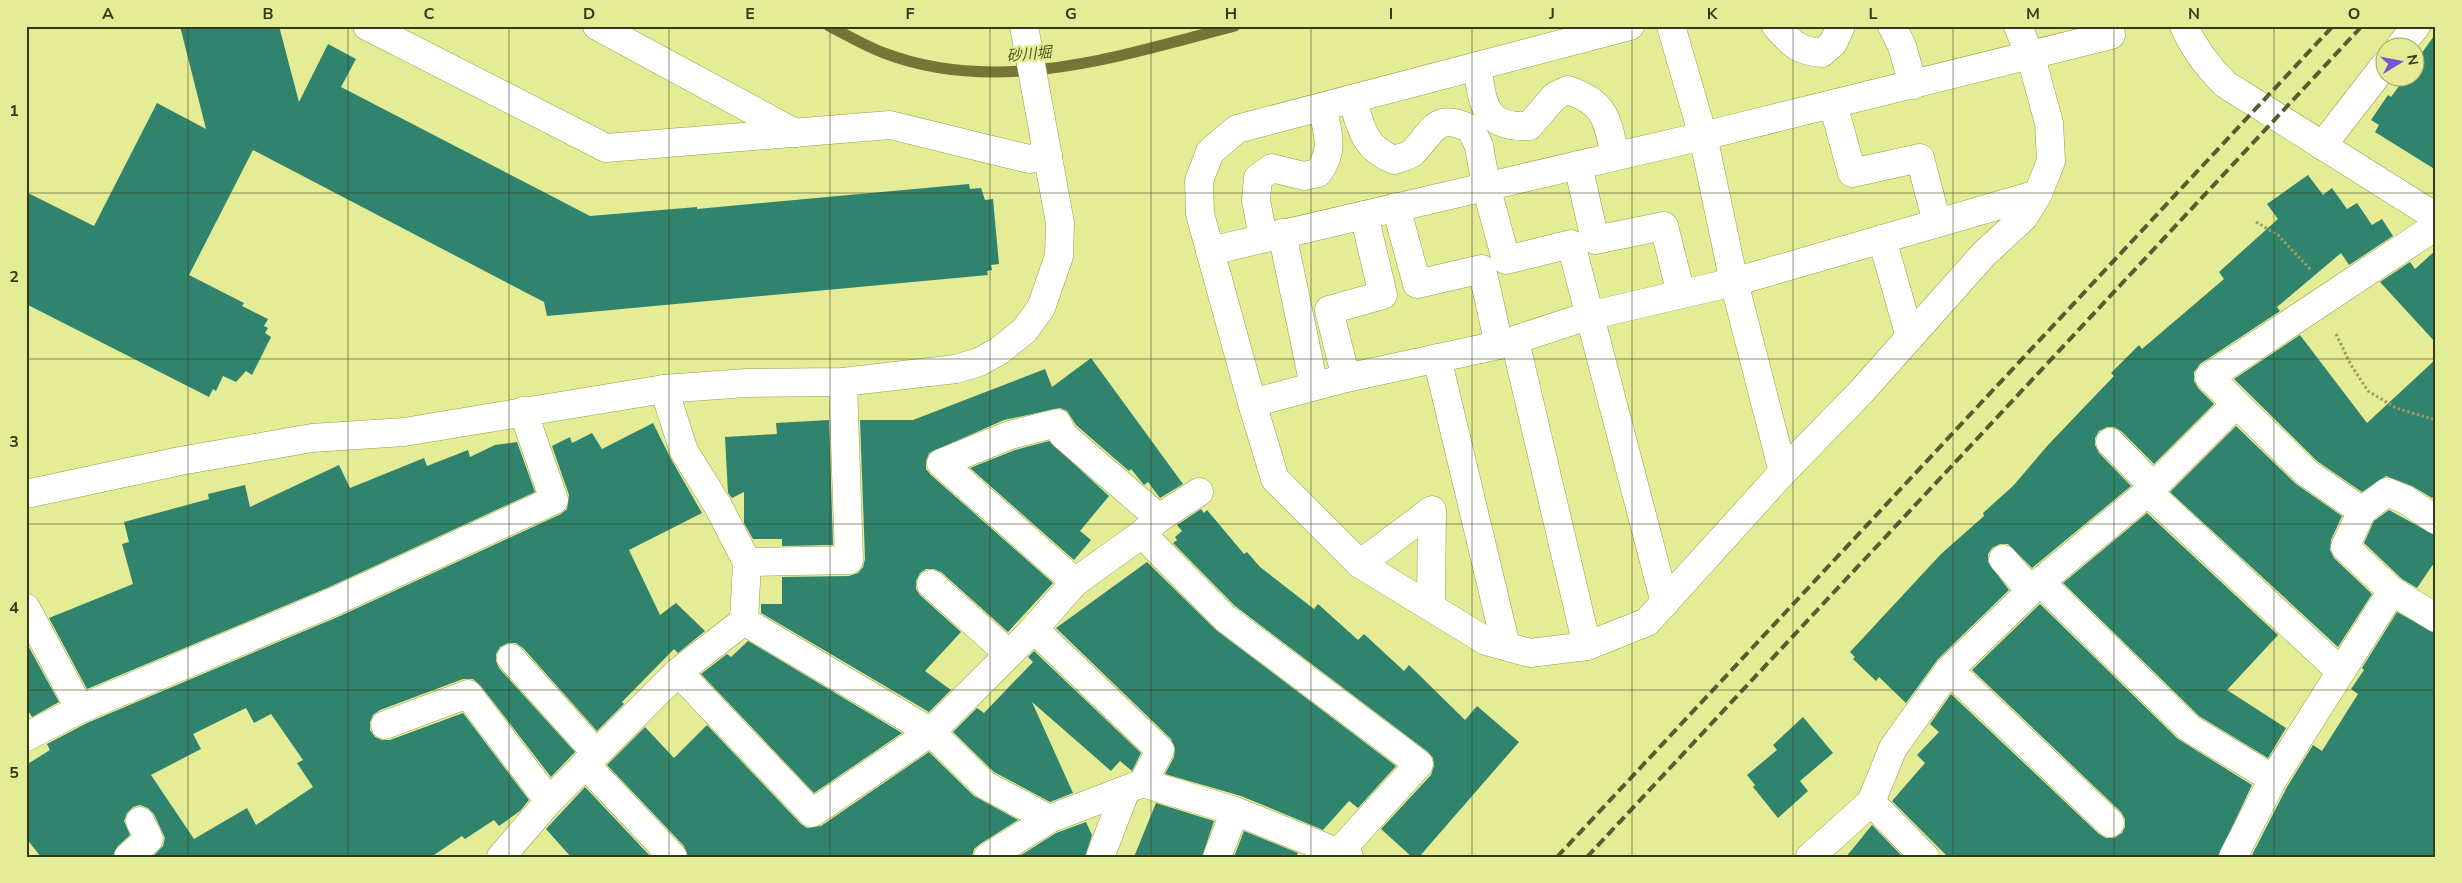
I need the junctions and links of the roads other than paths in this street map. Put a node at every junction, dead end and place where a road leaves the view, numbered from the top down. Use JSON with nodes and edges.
{"nodes":[{"id":1,"x":367,"y":26,"type":"edge"},
{"id":2,"x":597,"y":26,"type":"edge"},
{"id":3,"x":1630,"y":26,"type":"edge"},
{"id":4,"x":1671,"y":26,"type":"edge"},
{"id":5,"x":1776,"y":26,"type":"edge"},
{"id":6,"x":1841,"y":26,"type":"edge"},
{"id":7,"x":1892,"y":26,"type":"edge"},
{"id":8,"x":2018,"y":26,"type":"edge"},
{"id":9,"x":2109,"y":26,"type":"edge"},
{"id":10,"x":2184,"y":26,"type":"edge"},
{"id":11,"x":2416,"y":26,"type":"edge"},
{"id":12,"x":1024,"y":30,"type":"edge"},
{"id":13,"x":2407,"y":38,"type":"edge"},
{"id":14,"x":2030,"y":56,"type":"junction"},
{"id":15,"x":1477,"y":66,"type":"junction"},
{"id":16,"x":2374,"y":79,"type":"edge"},
{"id":17,"x":1913,"y":85,"type":"junction"},
{"id":18,"x":1352,"y":99,"type":"junction"},
{"id":19,"x":1833,"y":104,"type":"junction"},
{"id":20,"x":1322,"y":107,"type":"junction"},
{"id":21,"x":796,"y":133,"type":"junction"},
{"id":22,"x":1703,"y":136,"type":"junction"},
{"id":23,"x":2322,"y":146,"type":"junction"},
{"id":24,"x":1614,"y":156,"type":"junction"},
{"id":25,"x":1050,"y":163,"type":"junction"},
{"id":26,"x":1578,"y":165,"type":"junction"},
{"id":27,"x":1486,"y":186,"type":"junction"},
{"id":28,"x":2038,"y":194,"type":"junction"},
{"id":29,"x":1396,"y":207,"type":"junction"},
{"id":30,"x":1364,"y":215,"type":"junction"},
{"id":31,"x":2436,"y":217,"type":"edge"},
{"id":32,"x":1937,"y":223,"type":"junction"},
{"id":33,"x":2436,"y":226,"type":"edge"},
{"id":34,"x":1272,"y":235,"type":"junction"},
{"id":35,"x":1882,"y":239,"type":"junction"},
{"id":36,"x":1210,"y":251,"type":"junction"},
{"id":37,"x":1734,"y":282,"type":"junction"},
{"id":38,"x":1681,"y":294,"type":"junction"},
{"id":39,"x":1588,"y":316,"type":"junction"},
{"id":40,"x":1910,"y":337,"type":"junction"},
{"id":41,"x":1507,"y":343,"type":"junction"},
{"id":42,"x":1437,"y":358,"type":"junction"},
{"id":43,"x":1346,"y":378,"type":"junction"},
{"id":44,"x":843,"y":382,"type":"junction"},
{"id":45,"x":1314,"y":386,"type":"junction"},
{"id":46,"x":664,"y":389,"type":"junction"},
{"id":47,"x":1252,"y":403,"type":"junction"},
{"id":48,"x":2236,"y":404,"type":"junction"},
{"id":49,"x":523,"y":411,"type":"junction"},
{"id":50,"x":2110,"y":442,"type":"dead end"},
{"id":51,"x":1783,"y":472,"type":"junction"},
{"id":52,"x":2151,"y":489,"type":"junction"},
{"id":53,"x":1199,"y":492,"type":"dead end"},
{"id":54,"x":26,"y":494,"type":"edge"},
{"id":55,"x":2362,"y":511,"type":"junction"},
{"id":56,"x":2436,"y":520,"type":"edge"},
{"id":57,"x":1151,"y":526,"type":"junction"},
{"id":58,"x":2003,"y":559,"type":"dead end"},
{"id":59,"x":746,"y":562,"type":"junction"},
{"id":60,"x":1360,"y":564,"type":"junction"},
{"id":61,"x":1075,"y":582,"type":"junction"},
{"id":62,"x":931,"y":584,"type":"dead end"},
{"id":63,"x":2036,"y":587,"type":"junction"},
{"id":64,"x":2392,"y":591,"type":"junction"},
{"id":65,"x":1665,"y":603,"type":"junction"},
{"id":66,"x":1431,"y":606,"type":"junction"},
{"id":67,"x":26,"y":608,"type":"edge"},
{"id":68,"x":2436,"y":618,"type":"edge"},
{"id":69,"x":744,"y":621,"type":"junction"},
{"id":70,"x":1034,"y":630,"type":"junction"},
{"id":71,"x":1506,"y":646,"type":"junction"},
{"id":72,"x":1587,"y":646,"type":"junction"},
{"id":73,"x":1009,"y":654,"type":"junction"},
{"id":74,"x":511,"y":658,"type":"dead end"},
{"id":75,"x":1949,"y":670,"type":"junction"},
{"id":76,"x":2340,"y":670,"type":"junction"},
{"id":77,"x":678,"y":672,"type":"junction"},
{"id":78,"x":80,"y":709,"type":"junction"},
{"id":79,"x":385,"y":725,"type":"dead end"},
{"id":80,"x":931,"y":732,"type":"junction"},
{"id":81,"x":26,"y":737,"type":"edge"},
{"id":82,"x":591,"y":759,"type":"junction"},
{"id":83,"x":2273,"y":779,"type":"junction"},
{"id":84,"x":1135,"y":787,"type":"junction"},
{"id":85,"x":549,"y":801,"type":"junction"},
{"id":86,"x":1872,"y":802,"type":"junction"},
{"id":87,"x":1235,"y":811,"type":"junction"},
{"id":88,"x":1049,"y":819,"type":"junction"},
{"id":89,"x":140,"y":821,"type":"dead end"},
{"id":90,"x":2110,"y":824,"type":"dead end"},
{"id":91,"x":1344,"y":855,"type":"edge"},
{"id":92,"x":128,"y":857,"type":"edge"},
{"id":93,"x":501,"y":857,"type":"edge"},
{"id":94,"x":673,"y":857,"type":"edge"},
{"id":95,"x":988,"y":857,"type":"edge"},
{"id":96,"x":1100,"y":857,"type":"edge"},
{"id":97,"x":1218,"y":857,"type":"edge"},
{"id":98,"x":1810,"y":857,"type":"edge"},
{"id":99,"x":1925,"y":857,"type":"edge"},
{"id":100,"x":2233,"y":857,"type":"edge"}],
"edges":[{"from":1,"to":21,"type":"street"},
{"from":2,"to":21,"type":"street"},
{"from":3,"to":15,"type":"street"},
{"from":4,"to":22,"type":"street"},
{"from":5,"to":6,"type":"street"},
{"from":7,"to":17,"type":"street"},
{"from":8,"to":14,"type":"street"},
{"from":9,"to":14,"type":"street"},
{"from":10,"to":23,"type":"street"},
{"from":11,"to":13,"type":"street"},
{"from":12,"to":25,"type":"street"},
{"from":14,"to":17,"type":"street"},
{"from":14,"to":28,"type":"street"},
{"from":15,"to":18,"type":"street"},
{"from":15,"to":24,"type":"street"},
{"from":16,"to":23,"type":"street"},
{"from":17,"to":19,"type":"street"},
{"from":18,"to":20,"type":"street"},
{"from":18,"to":27,"type":"street"},
{"from":19,"to":22,"type":"street"},
{"from":19,"to":32,"type":"street"},
{"from":20,"to":34,"type":"street"},
{"from":20,"to":36,"type":"street"},
{"from":21,"to":25,"type":"street"},
{"from":22,"to":24,"type":"street"},
{"from":22,"to":37,"type":"street"},
{"from":23,"to":31,"type":"street"},
{"from":24,"to":26,"type":"street"},
{"from":25,"to":44,"type":"street"},
{"from":26,"to":27,"type":"street"},
{"from":26,"to":38,"type":"street"},
{"from":27,"to":29,"type":"street"},
{"from":27,"to":39,"type":"street"},
{"from":28,"to":32,"type":"street"},
{"from":28,"to":40,"type":"street"},
{"from":29,"to":30,"type":"street"},
{"from":29,"to":41,"type":"street"},
{"from":30,"to":34,"type":"street"},
{"from":30,"to":43,"type":"street"},
{"from":32,"to":35,"type":"street"},
{"from":33,"to":48,"type":"street"},
{"from":34,"to":36,"type":"street"},
{"from":34,"to":45,"type":"street"},
{"from":35,"to":37,"type":"street"},
{"from":35,"to":40,"type":"street"},
{"from":36,"to":47,"type":"street"},
{"from":37,"to":38,"type":"street"},
{"from":37,"to":51,"type":"street"},
{"from":38,"to":39,"type":"street"},
{"from":39,"to":41,"type":"street"},
{"from":39,"to":65,"type":"street"},
{"from":40,"to":51,"type":"street"},
{"from":41,"to":42,"type":"street"},
{"from":41,"to":72,"type":"street"},
{"from":42,"to":43,"type":"street"},
{"from":42,"to":71,"type":"street"},
{"from":43,"to":45,"type":"street"},
{"from":44,"to":46,"type":"street"},
{"from":44,"to":59,"type":"street"},
{"from":45,"to":47,"type":"street"},
{"from":46,"to":49,"type":"street"},
{"from":46,"to":59,"type":"street"},
{"from":47,"to":60,"type":"street"},
{"from":48,"to":52,"type":"street"},
{"from":48,"to":55,"type":"street"},
{"from":49,"to":54,"type":"street"},
{"from":49,"to":78,"type":"street"},
{"from":50,"to":52,"type":"street"},
{"from":51,"to":65,"type":"street"},
{"from":52,"to":63,"type":"street"},
{"from":52,"to":76,"type":"street"},
{"from":53,"to":57,"type":"street"},
{"from":55,"to":56,"type":"street"},
{"from":55,"to":64,"type":"street"},
{"from":57,"to":61,"type":"street"},
{"from":57,"to":61,"type":"street"},
{"from":57,"to":91,"type":"street"},
{"from":58,"to":63,"type":"street"},
{"from":59,"to":69,"type":"street"},
{"from":60,"to":66,"type":"street"},
{"from":60,"to":66,"type":"street"},
{"from":61,"to":70,"type":"street"},
{"from":62,"to":73,"type":"street"},
{"from":63,"to":75,"type":"street"},
{"from":63,"to":83,"type":"street"},
{"from":64,"to":68,"type":"street"},
{"from":64,"to":76,"type":"street"},
{"from":65,"to":72,"type":"street"},
{"from":66,"to":71,"type":"street"},
{"from":67,"to":78,"type":"street"},
{"from":69,"to":77,"type":"street"},
{"from":69,"to":80,"type":"street"},
{"from":70,"to":73,"type":"street"},
{"from":70,"to":84,"type":"street"},
{"from":71,"to":72,"type":"street"},
{"from":73,"to":80,"type":"street"},
{"from":74,"to":82,"type":"street"},
{"from":75,"to":86,"type":"street"},
{"from":75,"to":90,"type":"street"},
{"from":76,"to":83,"type":"street"},
{"from":77,"to":80,"type":"street"},
{"from":77,"to":82,"type":"street"},
{"from":78,"to":81,"type":"street"},
{"from":79,"to":85,"type":"street"},
{"from":80,"to":88,"type":"street"},
{"from":82,"to":85,"type":"street"},
{"from":82,"to":94,"type":"street"},
{"from":83,"to":100,"type":"street"},
{"from":84,"to":87,"type":"street"},
{"from":84,"to":88,"type":"street"},
{"from":84,"to":96,"type":"street"},
{"from":85,"to":93,"type":"street"},
{"from":86,"to":98,"type":"street"},
{"from":86,"to":99,"type":"street"},
{"from":87,"to":91,"type":"street"},
{"from":87,"to":97,"type":"street"},
{"from":88,"to":95,"type":"street"},
{"from":89,"to":92,"type":"street"}]}
